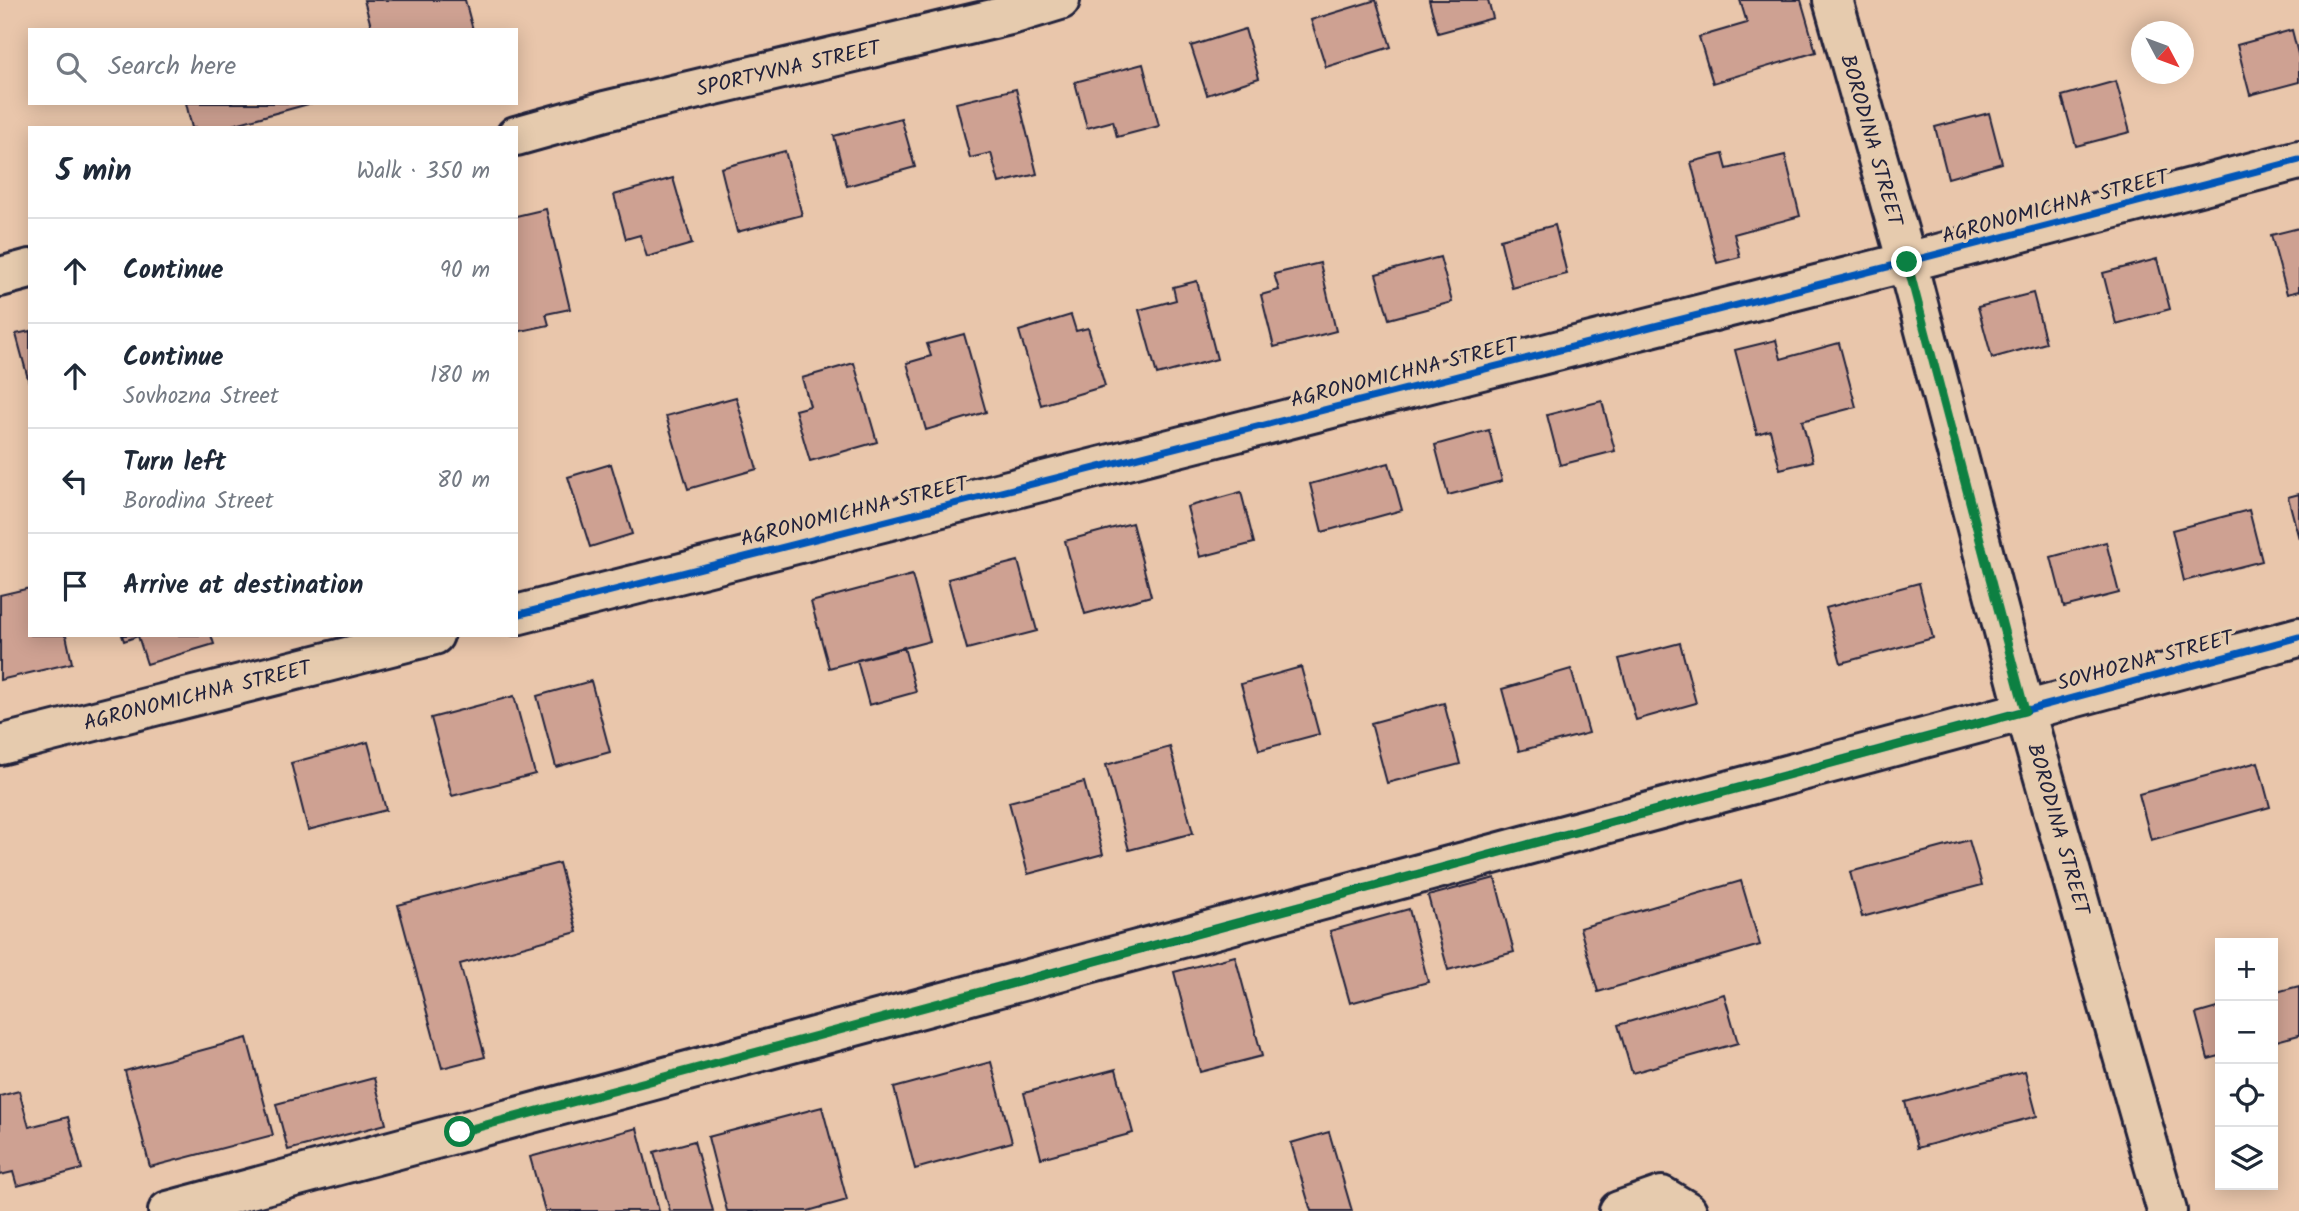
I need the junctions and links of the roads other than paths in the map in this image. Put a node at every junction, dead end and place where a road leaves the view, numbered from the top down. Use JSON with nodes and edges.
{"nodes":[{"id":1,"x":1060,"y":0,"type":"edge"},
{"id":2,"x":1833,"y":0,"type":"edge"},
{"id":3,"x":518,"y":135,"type":"edge"},
{"id":4,"x":2299,"y":160,"type":"edge"},
{"id":5,"x":1907,"y":262,"type":"junction"},
{"id":6,"x":28,"y":270,"type":"edge"},
{"id":7,"x":0,"y":277,"type":"edge"},
{"id":8,"x":518,"y":614,"type":"edge"},
{"id":9,"x":427,"y":637,"type":"edge"},
{"id":10,"x":2299,"y":637,"type":"edge"},
{"id":11,"x":2025,"y":711,"type":"junction"},
{"id":12,"x":0,"y":745,"type":"edge"},
{"id":13,"x":168,"y":1211,"type":"edge"},
{"id":14,"x":1619,"y":1211,"type":"edge"},
{"id":15,"x":1687,"y":1211,"type":"edge"},
{"id":16,"x":2166,"y":1211,"type":"edge"}],
"edges":[{"from":1,"to":3,"type":"street","name":"SPORTYVNA STREET"},
{"from":2,"to":5,"type":"street","name":"BORODINA STREET"},
{"from":4,"to":5,"type":"street","name":"AGRONOMICHNA STREET"},
{"from":5,"to":8,"type":"street","name":"AGRONOMICHNA STREET"},
{"from":5,"to":11,"type":"street","name":"BORODINA STREET"},
{"from":6,"to":7,"type":"street"},
{"from":9,"to":12,"type":"street","name":"AGRONOMICHNA STREET"},
{"from":10,"to":11,"type":"street","name":"SOVHOZNA STREET"},
{"from":11,"to":13,"type":"street","name":"SOVHOZNA STREET"},
{"from":11,"to":16,"type":"street","name":"BORODINA STREET"},
{"from":14,"to":15,"type":"street"}]}
